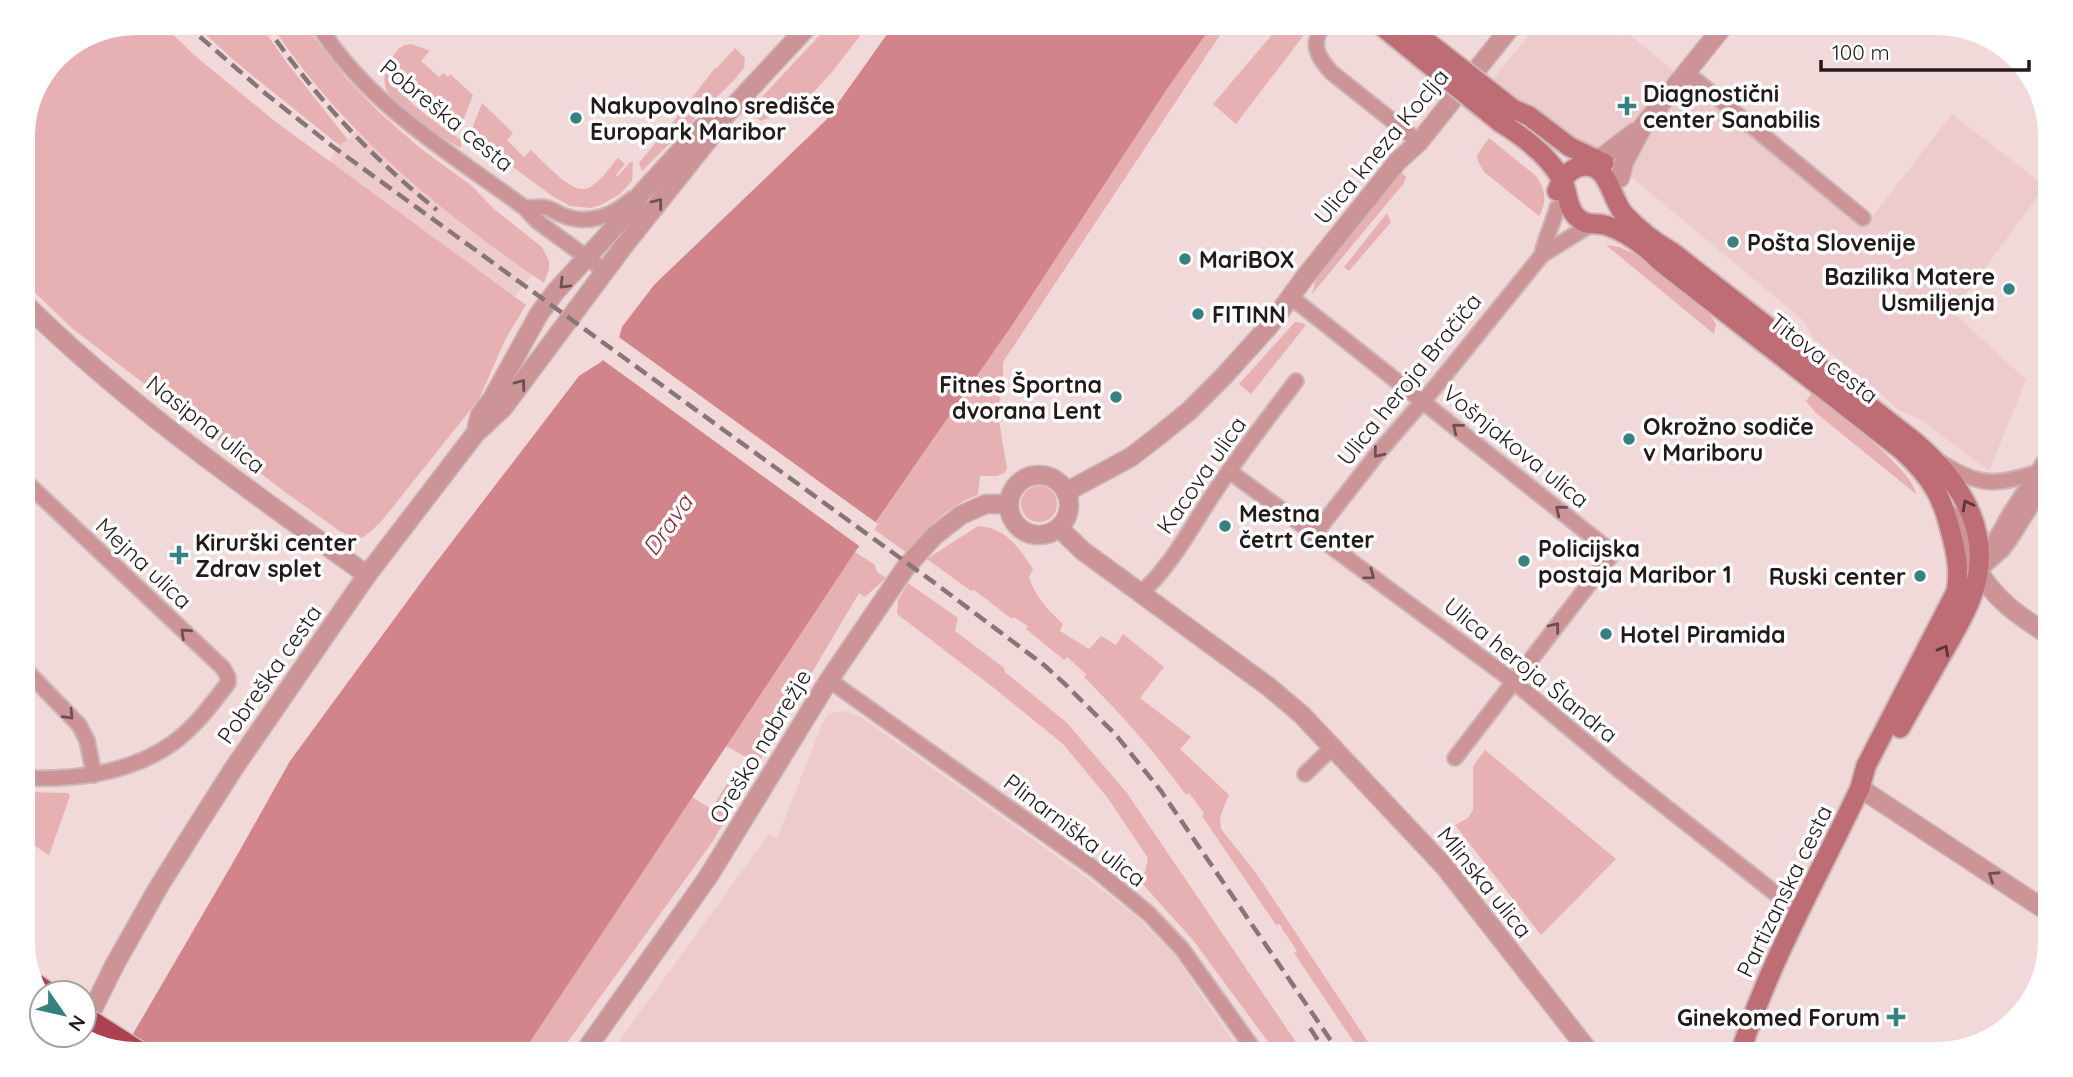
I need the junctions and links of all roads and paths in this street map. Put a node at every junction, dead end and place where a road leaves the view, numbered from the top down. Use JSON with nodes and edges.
{"nodes":[{"id":1,"x":324,"y":35,"type":"edge"},
{"id":2,"x":800,"y":35,"type":"edge"},
{"id":3,"x":1317,"y":35,"type":"edge"},
{"id":4,"x":1395,"y":35,"type":"edge"},
{"id":5,"x":1416,"y":35,"type":"edge"},
{"id":6,"x":1504,"y":35,"type":"edge"},
{"id":7,"x":1716,"y":35,"type":"edge"},
{"id":8,"x":1686,"y":72,"type":"junction"},
{"id":9,"x":1507,"y":116,"type":"junction"},
{"id":10,"x":723,"y":118,"type":"junction"},
{"id":11,"x":1643,"y":126,"type":"junction"},
{"id":12,"x":1419,"y":142,"type":"junction"},
{"id":13,"x":1589,"y":164,"type":"junction"},
{"id":14,"x":1559,"y":194,"type":"junction"},
{"id":15,"x":1622,"y":194,"type":"junction"},
{"id":16,"x":640,"y":195,"type":"junction"},
{"id":17,"x":525,"y":208,"type":"junction"},
{"id":18,"x":1863,"y":218,"type":"dead end"},
{"id":19,"x":1595,"y":230,"type":"junction"},
{"id":20,"x":1542,"y":254,"type":"junction"},
{"id":21,"x":588,"y":258,"type":"junction"},
{"id":22,"x":1667,"y":258,"type":"junction"},
{"id":23,"x":605,"y":271,"type":"junction"},
{"id":24,"x":1291,"y":297,"type":"junction"},
{"id":25,"x":35,"y":313,"type":"edge"},
{"id":26,"x":1297,"y":381,"type":"dead end"},
{"id":27,"x":1423,"y":401,"type":"junction"},
{"id":28,"x":474,"y":434,"type":"junction"},
{"id":29,"x":1933,"y":458,"type":"junction"},
{"id":30,"x":1228,"y":471,"type":"junction"},
{"id":31,"x":2038,"y":475,"type":"edge"},
{"id":32,"x":2038,"y":484,"type":"edge"},
{"id":33,"x":35,"y":490,"type":"edge"},
{"id":34,"x":1066,"y":492,"type":"junction"},
{"id":35,"x":1943,"y":503,"type":"junction"},
{"id":36,"x":1009,"y":504,"type":"junction"},
{"id":37,"x":1059,"y":528,"type":"junction"},
{"id":38,"x":1314,"y":535,"type":"junction"},
{"id":39,"x":1978,"y":571,"type":"junction"},
{"id":40,"x":367,"y":575,"type":"junction"},
{"id":41,"x":1140,"y":594,"type":"junction"},
{"id":42,"x":1951,"y":602,"type":"junction"},
{"id":43,"x":2038,"y":628,"type":"edge"},
{"id":44,"x":35,"y":679,"type":"edge"},
{"id":45,"x":829,"y":680,"type":"junction"},
{"id":46,"x":1513,"y":681,"type":"junction"},
{"id":47,"x":1334,"y":746,"type":"junction"},
{"id":48,"x":1455,"y":758,"type":"dead end"},
{"id":49,"x":1305,"y":774,"type":"dead end"},
{"id":50,"x":94,"y":775,"type":"junction"},
{"id":51,"x":35,"y":778,"type":"edge"},
{"id":52,"x":1860,"y":788,"type":"junction"},
{"id":53,"x":2038,"y":905,"type":"edge"},
{"id":54,"x":1799,"y":912,"type":"junction"},
{"id":55,"x":98,"y":1000,"type":"edge"},
{"id":56,"x":98,"y":1027,"type":"edge"},
{"id":57,"x":119,"y":1040,"type":"edge"},
{"id":58,"x":591,"y":1042,"type":"edge"},
{"id":59,"x":1248,"y":1042,"type":"edge"},
{"id":60,"x":1582,"y":1042,"type":"edge"},
{"id":61,"x":1744,"y":1042,"type":"edge"}],
"edges":[{"from":1,"to":17,"type":"street","name":"Pobreška cesta"},
{"from":2,"to":10,"type":"street","name":"Pobreška cesta"},
{"from":3,"to":12,"type":"street"},
{"from":4,"to":9,"type":"main road","bridge":true},
{"from":5,"to":9,"type":"main road","bridge":true},
{"from":6,"to":12,"type":"street","name":"Ulica kneza Koclja"},
{"from":7,"to":8,"type":"street"},
{"from":8,"to":11,"type":"street"},
{"from":8,"to":18,"type":"street"},
{"from":9,"to":13,"type":"main road"},
{"from":9,"to":14,"type":"main road"},
{"from":10,"to":16,"type":"street","name":"Pobreška cesta"},
{"from":23,"to":10,"type":"street","name":"Pobreška cesta","one_way":true},
{"from":11,"to":13,"type":"street"},
{"from":11,"to":15,"type":"street"},
{"from":12,"to":24,"type":"street","name":"Ulica kneza Koclja"},
{"from":13,"to":14,"type":"main road"},
{"from":13,"to":15,"type":"main road"},
{"from":13,"to":15,"type":"main road"},
{"from":14,"to":19,"type":"main road"},
{"from":14,"to":19,"type":"main road"},
{"from":14,"to":20,"type":"street","name":"Ulica heroja Bračiča"},
{"from":15,"to":19,"type":"main road"},
{"from":15,"to":22,"type":"main road"},
{"from":16,"to":17,"type":"street","name":"Pobreška cesta"},
{"from":16,"to":21,"type":"street"},
{"from":17,"to":21,"type":"street","name":"Pobreška cesta"},
{"from":19,"to":20,"type":"street","name":"Ulica heroja Bračiča"},
{"from":19,"to":22,"type":"main road"},
{"from":20,"to":27,"type":"street","name":"Ulica heroja Bračiča"},
{"from":21,"to":23,"type":"street","name":"Pobreška cesta"},
{"from":21,"to":28,"type":"street","one_way":true},
{"from":22,"to":29,"type":"main road","name":"Titova cesta"},
{"from":22,"to":35,"type":"main road","name":"Titova cesta"},
{"from":28,"to":23,"type":"street","name":"Pobreška cesta","one_way":true},
{"from":24,"to":27,"type":"street","name":"Vošnjakova ulica"},
{"from":24,"to":34,"type":"street","name":"Ulica kneza Koclja"},
{"from":25,"to":40,"type":"street","name":"Nasipna ulica"},
{"from":26,"to":30,"type":"street","name":"Kacova ulica"},
{"from":27,"to":38,"type":"street","name":"Ulica heroja Bračiča","one_way":true},
{"from":46,"to":27,"type":"street","name":"Vošnjakova ulica","one_way":true},
{"from":28,"to":40,"type":"street","name":"Pobreška cesta"},
{"from":29,"to":31,"type":"street"},
{"from":39,"to":29,"type":"main road","name":"Titova cesta","one_way":true},
{"from":30,"to":38,"type":"street","name":"Ulica heroja Šlandra"},
{"from":30,"to":41,"type":"street","name":"Kacova ulica"},
{"from":32,"to":39,"type":"street","name":"Partizanska cesta"},
{"from":50,"to":33,"type":"street","name":"Mejna ulica","one_way":true},
{"from":34,"to":36,"type":"street"},
{"from":34,"to":37,"type":"street"},
{"from":35,"to":39,"type":"street","name":"Titova cesta"},
{"from":35,"to":42,"type":"main road","name":"Titova cesta"},
{"from":36,"to":37,"type":"street"},
{"from":36,"to":45,"type":"street","name":"Oreško nabrežje"},
{"from":37,"to":41,"type":"street","name":"Mlinska ulica"},
{"from":38,"to":46,"type":"street","name":"Ulica heroja Šlandra","one_way":true},
{"from":39,"to":42,"type":"street","name":"Partizanska cesta"},
{"from":39,"to":43,"type":"street"},
{"from":52,"to":39,"type":"main road","name":"Partizanska cesta","one_way":true},
{"from":40,"to":55,"type":"street","name":"Pobreška cesta"},
{"from":41,"to":47,"type":"street","name":"Mlinska ulica"},
{"from":42,"to":52,"type":"main road","name":"Partizanska cesta"},
{"from":44,"to":50,"type":"street","one_way":true},
{"from":45,"to":58,"type":"street","name":"Oreško nabrežje"},
{"from":45,"to":59,"type":"street","name":"Plinarniška ulica"},
{"from":46,"to":48,"type":"street"},
{"from":46,"to":54,"type":"street","name":"Ulica heroja Šlandra"},
{"from":47,"to":49,"type":"street"},
{"from":47,"to":60,"type":"street","name":"Mlinska ulica"},
{"from":50,"to":51,"type":"street"},
{"from":53,"to":52,"type":"street","one_way":true},
{"from":52,"to":54,"type":"main road","name":"Partizanska cesta"},
{"from":54,"to":61,"type":"main road","name":"Partizanska cesta"},
{"from":56,"to":57,"type":"highway","bridge":true}]}
